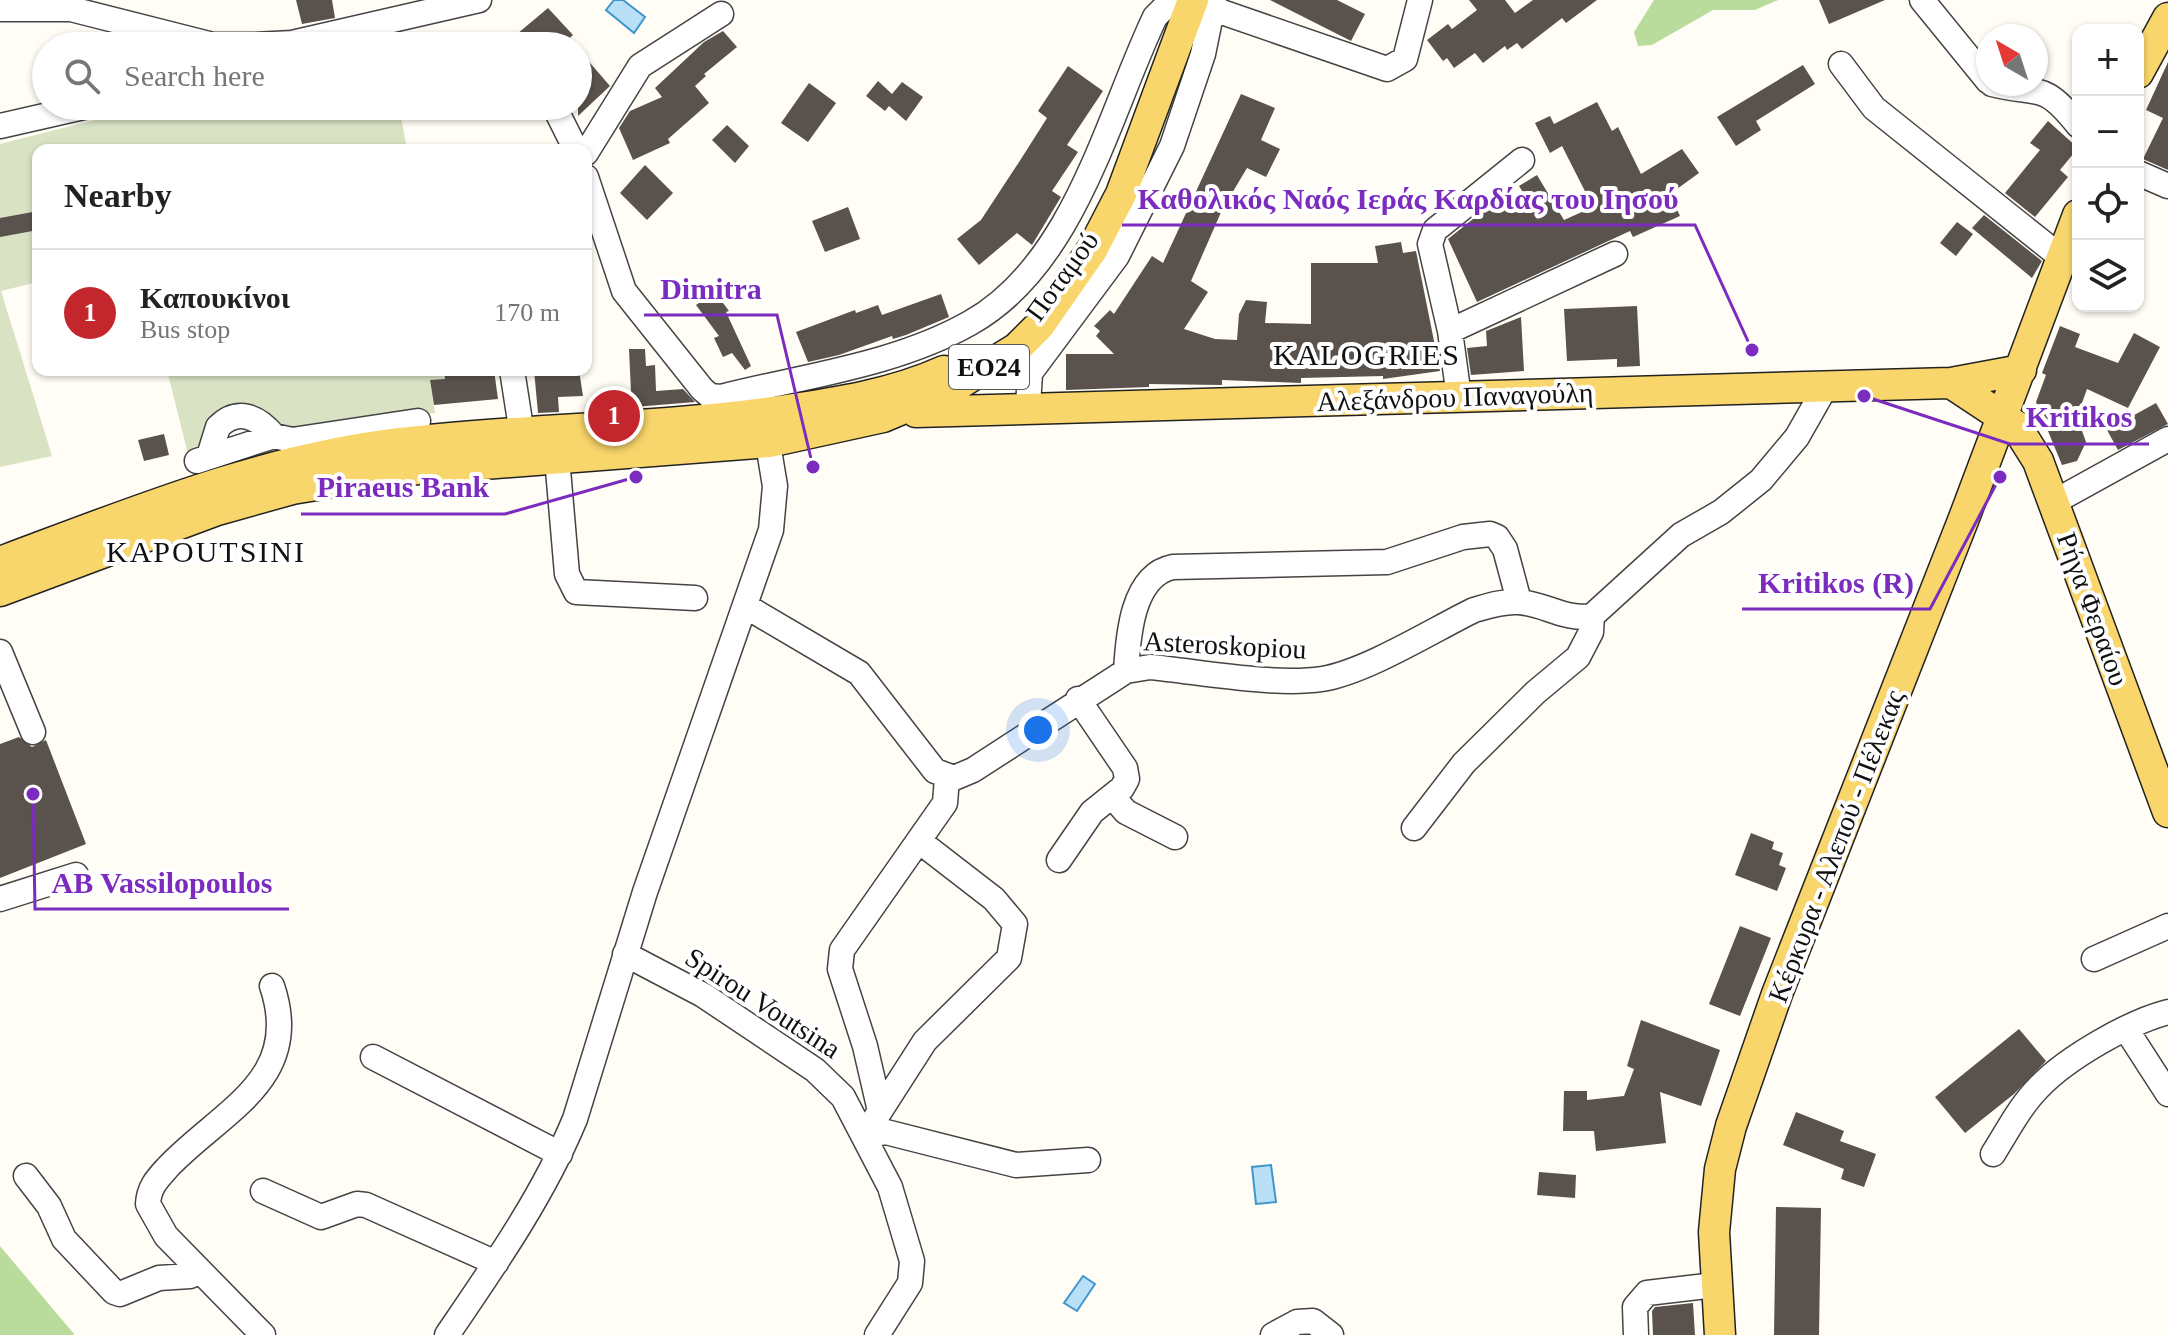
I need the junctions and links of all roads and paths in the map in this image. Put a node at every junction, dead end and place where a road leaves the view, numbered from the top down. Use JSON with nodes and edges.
{"nodes":[{"id":1,"x":479,"y":0,"type":"edge"},
{"id":2,"x":1420,"y":0,"type":"edge"},
{"id":3,"x":1922,"y":0,"type":"edge"},
{"id":4,"x":1202,"y":2,"type":"edge"},
{"id":5,"x":0,"y":9,"type":"edge"},
{"id":6,"x":721,"y":14,"type":"dead end"},
{"id":7,"x":2168,"y":18,"type":"edge"},
{"id":8,"x":162,"y":32,"type":"edge"},
{"id":9,"x":342,"y":32,"type":"edge"},
{"id":10,"x":2151,"y":62,"type":"edge"},
{"id":11,"x":1841,"y":64,"type":"dead end"},
{"id":12,"x":1976,"y":65,"type":"edge"},
{"id":13,"x":2048,"y":96,"type":"edge"},
{"id":14,"x":2072,"y":118,"type":"edge"},
{"id":15,"x":32,"y":119,"type":"edge"},
{"id":16,"x":561,"y":120,"type":"edge"},
{"id":17,"x":0,"y":126,"type":"edge"},
{"id":18,"x":573,"y":144,"type":"edge"},
{"id":19,"x":592,"y":144,"type":"edge"},
{"id":20,"x":1522,"y":160,"type":"dead end"},
{"id":21,"x":2144,"y":176,"type":"edge"},
{"id":22,"x":2168,"y":186,"type":"edge"},
{"id":23,"x":592,"y":195,"type":"edge"},
{"id":24,"x":2072,"y":231,"type":"edge"},
{"id":25,"x":1615,"y":254,"type":"dead end"},
{"id":26,"x":2062,"y":258,"type":"junction"},
{"id":27,"x":1059,"y":294,"type":"junction"},
{"id":28,"x":1450,"y":331,"type":"junction"},
{"id":29,"x":2021,"y":370,"type":"junction"},
{"id":30,"x":513,"y":376,"type":"edge"},
{"id":31,"x":1951,"y":383,"type":"junction"},
{"id":32,"x":1826,"y":386,"type":"junction"},
{"id":33,"x":1459,"y":397,"type":"junction"},
{"id":34,"x":1028,"y":406,"type":"junction"},
{"id":35,"x":721,"y":408,"type":"junction"},
{"id":36,"x":897,"y":413,"type":"junction"},
{"id":37,"x":2004,"y":416,"type":"junction"},
{"id":38,"x":418,"y":421,"type":"dead end"},
{"id":39,"x":766,"y":428,"type":"junction"},
{"id":40,"x":522,"y":434,"type":"junction"},
{"id":41,"x":274,"y":436,"type":"junction"},
{"id":42,"x":372,"y":438,"type":"junction"},
{"id":43,"x":2168,"y":439,"type":"edge"},
{"id":44,"x":557,"y":458,"type":"junction"},
{"id":45,"x":244,"y":459,"type":"junction"},
{"id":46,"x":2054,"y":502,"type":"junction"},
{"id":47,"x":0,"y":562,"type":"edge"},
{"id":48,"x":0,"y":591,"type":"edge"},
{"id":49,"x":695,"y":598,"type":"dead end"},
{"id":50,"x":1519,"y":601,"type":"junction"},
{"id":51,"x":747,"y":607,"type":"junction"},
{"id":52,"x":1592,"y":616,"type":"junction"},
{"id":53,"x":0,"y":652,"type":"edge"},
{"id":54,"x":1126,"y":671,"type":"junction"},
{"id":55,"x":1078,"y":699,"type":"junction"},
{"id":56,"x":33,"y":732,"type":"dead end"},
{"id":57,"x":947,"y":778,"type":"junction"},
{"id":58,"x":1112,"y":796,"type":"junction"},
{"id":59,"x":2168,"y":812,"type":"edge"},
{"id":60,"x":1414,"y":828,"type":"dead end"},
{"id":61,"x":1175,"y":837,"type":"dead end"},
{"id":62,"x":919,"y":841,"type":"junction"},
{"id":63,"x":1059,"y":860,"type":"dead end"},
{"id":64,"x":76,"y":875,"type":"dead end"},
{"id":65,"x":0,"y":899,"type":"edge"},
{"id":66,"x":2168,"y":926,"type":"edge"},
{"id":67,"x":625,"y":954,"type":"junction"},
{"id":68,"x":2094,"y":959,"type":"dead end"},
{"id":69,"x":272,"y":986,"type":"dead end"},
{"id":70,"x":2168,"y":1012,"type":"edge"},
{"id":71,"x":2126,"y":1029,"type":"junction"},
{"id":72,"x":373,"y":1057,"type":"dead end"},
{"id":73,"x":2168,"y":1094,"type":"edge"},
{"id":74,"x":880,"y":1111,"type":"junction"},
{"id":75,"x":864,"y":1136,"type":"junction"},
{"id":76,"x":560,"y":1154,"type":"junction"},
{"id":77,"x":1993,"y":1154,"type":"dead end"},
{"id":78,"x":1088,"y":1160,"type":"dead end"},
{"id":79,"x":26,"y":1176,"type":"dead end"},
{"id":80,"x":263,"y":1191,"type":"dead end"},
{"id":81,"x":496,"y":1263,"type":"junction"},
{"id":82,"x":199,"y":1271,"type":"junction"},
{"id":83,"x":1715,"y":1285,"type":"junction"},
{"id":84,"x":263,"y":1335,"type":"edge"},
{"id":85,"x":447,"y":1335,"type":"edge"},
{"id":86,"x":877,"y":1335,"type":"edge"},
{"id":87,"x":1273,"y":1335,"type":"edge"},
{"id":88,"x":1331,"y":1335,"type":"edge"},
{"id":89,"x":1636,"y":1335,"type":"edge"},
{"id":90,"x":1720,"y":1335,"type":"edge"}],
"edges":[{"from":1,"to":9,"type":"street"},
{"from":2,"to":4,"type":"street"},
{"from":3,"to":12,"type":"street"},
{"from":4,"to":27,"type":"main road","number":"ΕΟ24"},
{"from":4,"to":34,"type":"street","name":"Ποταμού"},
{"from":4,"to":35,"type":"street"},
{"from":5,"to":8,"type":"street"},
{"from":6,"to":19,"type":"street"},
{"from":7,"to":10,"type":"main road"},
{"from":11,"to":26,"type":"street"},
{"from":13,"to":14,"type":"street"},
{"from":15,"to":17,"type":"street"},
{"from":16,"to":18,"type":"street"},
{"from":20,"to":28,"type":"street"},
{"from":21,"to":22,"type":"street"},
{"from":23,"to":35,"type":"street"},
{"from":24,"to":26,"type":"main road","name":"Κέρκυρα - Αλεπού - Πέλεκας"},
{"from":25,"to":28,"type":"street"},
{"from":26,"to":29,"type":"main road","name":"Κέρκυρα - Αλεπού - Πέλεκας"},
{"from":27,"to":36,"type":"main road","number":"ΕΟ24"},
{"from":27,"to":39,"type":"main road","number":"ΕΟ24"},
{"from":28,"to":33,"type":"street"},
{"from":29,"to":31,"type":"main road","name":"Αλεξάνδρου Παναγούλη"},
{"from":29,"to":37,"type":"main road","name":"Κέρκυρα - Αλεπού - Πέλεκας"},
{"from":30,"to":40,"type":"street"},
{"from":31,"to":32,"type":"main road","name":"Αλεξάνδρου Παναγούλη"},
{"from":31,"to":37,"type":"main road"},
{"from":32,"to":33,"type":"main road","name":"Αλεξάνδρου Παναγούλη"},
{"from":32,"to":52,"type":"street"},
{"from":33,"to":34,"type":"main road","name":"Αλεξάνδρου Παναγούλη"},
{"from":34,"to":36,"type":"main road","name":"Αλεξάνδρου Παναγούλη"},
{"from":35,"to":39,"type":"main road","number":"ΕΟ24"},
{"from":35,"to":40,"type":"main road","number":"ΕΟ24"},
{"from":36,"to":39,"type":"main road","number":"ΕΟ24"},
{"from":37,"to":46,"type":"main road","name":"Ρήγα Φεραίου"},
{"from":37,"to":83,"type":"main road","name":"Κέρκυρα - Αλεπού - Πέλεκας"},
{"from":38,"to":42,"type":"street"},
{"from":39,"to":44,"type":"main road","number":"ΕΟ24"},
{"from":39,"to":51,"type":"street"},
{"from":40,"to":42,"type":"main road","number":"ΕΟ24"},
{"from":41,"to":42,"type":"street"},
{"from":41,"to":45,"type":"street"},
{"from":41,"to":45,"type":"street"},
{"from":42,"to":45,"type":"main road","number":"ΕΟ24"},
{"from":43,"to":46,"type":"street"},
{"from":44,"to":48,"type":"main road","number":"ΕΟ24"},
{"from":44,"to":49,"type":"street"},
{"from":45,"to":47,"type":"main road","number":"ΕΟ24"},
{"from":46,"to":59,"type":"main road","name":"Ρήγα Φεραίου"},
{"from":50,"to":52,"type":"street","name":"Asteroskopiou"},
{"from":50,"to":54,"type":"street","name":"Asteroskopiou"},
{"from":50,"to":54,"type":"street"},
{"from":51,"to":57,"type":"street"},
{"from":51,"to":67,"type":"street"},
{"from":52,"to":60,"type":"street"},
{"from":53,"to":56,"type":"street"},
{"from":54,"to":55,"type":"street","name":"Asteroskopiou"},
{"from":55,"to":57,"type":"street","name":"Asteroskopiou"},
{"from":55,"to":58,"type":"street"},
{"from":57,"to":62,"type":"street"},
{"from":58,"to":61,"type":"street"},
{"from":58,"to":63,"type":"street"},
{"from":62,"to":74,"type":"street"},
{"from":62,"to":74,"type":"street"},
{"from":64,"to":65,"type":"street"},
{"from":66,"to":68,"type":"street"},
{"from":67,"to":75,"type":"street","name":"Spirou Voutsina"},
{"from":67,"to":76,"type":"street"},
{"from":69,"to":82,"type":"street"},
{"from":70,"to":71,"type":"street"},
{"from":71,"to":73,"type":"street"},
{"from":71,"to":77,"type":"street"},
{"from":72,"to":76,"type":"street"},
{"from":74,"to":75,"type":"street"},
{"from":75,"to":78,"type":"street"},
{"from":75,"to":86,"type":"street","name":"Spirou Voutsina"},
{"from":76,"to":81,"type":"street"},
{"from":79,"to":82,"type":"street"},
{"from":80,"to":81,"type":"street"},
{"from":81,"to":85,"type":"street"},
{"from":82,"to":84,"type":"street"},
{"from":83,"to":89,"type":"street"},
{"from":83,"to":90,"type":"main road","name":"Κέρκυρα - Αλεπού - Πέλεκας"},
{"from":87,"to":88,"type":"street"}]}
